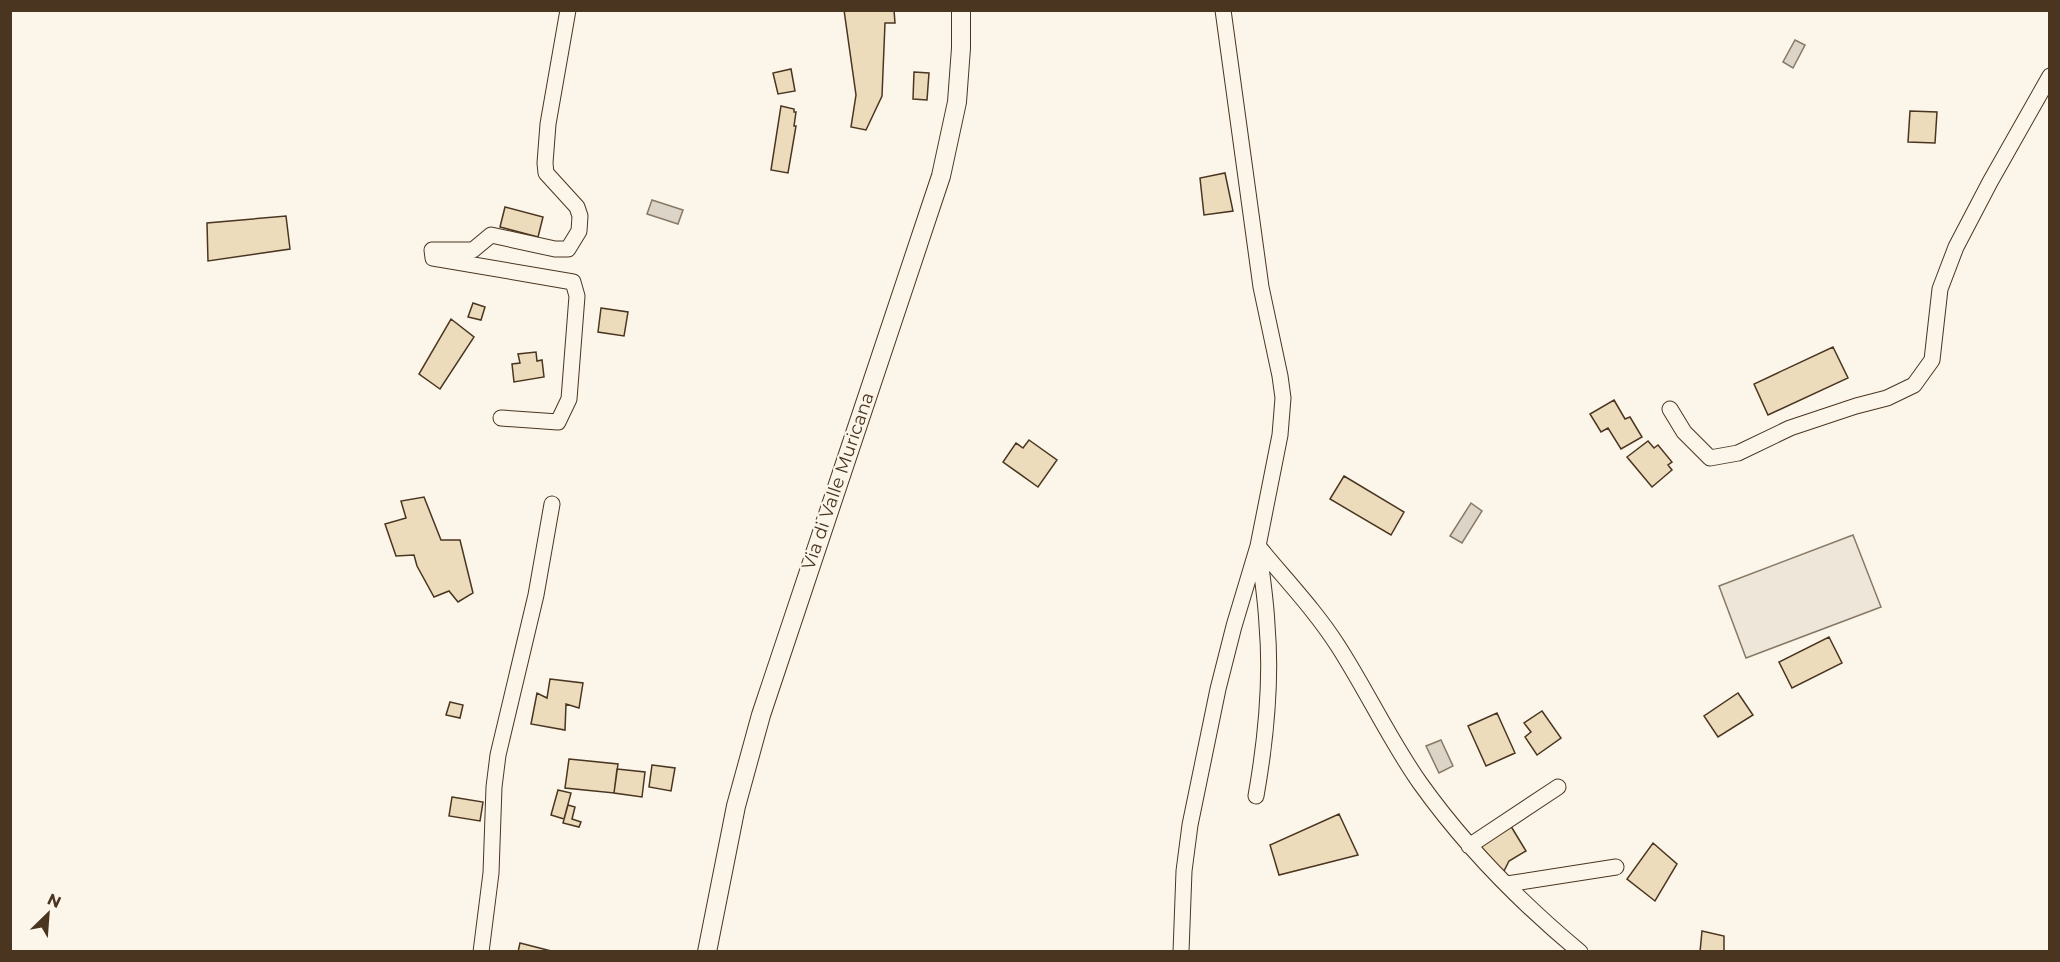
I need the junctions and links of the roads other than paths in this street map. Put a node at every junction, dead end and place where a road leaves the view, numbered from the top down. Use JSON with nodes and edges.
{"nodes":[{"id":1,"x":568,"y":10,"type":"edge"},
{"id":2,"x":961,"y":10,"type":"edge"},
{"id":3,"x":1223,"y":10,"type":"edge"},
{"id":4,"x":2049,"y":76,"type":"edge"},
{"id":5,"x":1670,"y":409,"type":"dead end"},
{"id":6,"x":501,"y":418,"type":"dead end"},
{"id":7,"x":552,"y":504,"type":"dead end"},
{"id":8,"x":1258,"y":546,"type":"junction"},
{"id":9,"x":1558,"y":787,"type":"dead end"},
{"id":10,"x":1256,"y":796,"type":"dead end"},
{"id":11,"x":1470,"y":846,"type":"junction"},
{"id":12,"x":1616,"y":867,"type":"dead end"},
{"id":13,"x":1507,"y":884,"type":"junction"},
{"id":14,"x":480,"y":951,"type":"edge"},
{"id":15,"x":707,"y":951,"type":"edge"},
{"id":16,"x":1181,"y":951,"type":"edge"},
{"id":17,"x":1580,"y":951,"type":"edge"}],
"edges":[{"from":1,"to":6,"type":"street"},
{"from":2,"to":15,"type":"street","name":"Via di Valle Muricana"},
{"from":3,"to":8,"type":"street"},
{"from":4,"to":5,"type":"street"},
{"from":7,"to":14,"type":"street"},
{"from":8,"to":10,"type":"street"},
{"from":8,"to":11,"type":"street"},
{"from":8,"to":16,"type":"street"},
{"from":9,"to":11,"type":"street"},
{"from":11,"to":13,"type":"street"},
{"from":12,"to":13,"type":"street"},
{"from":13,"to":17,"type":"street"}]}
